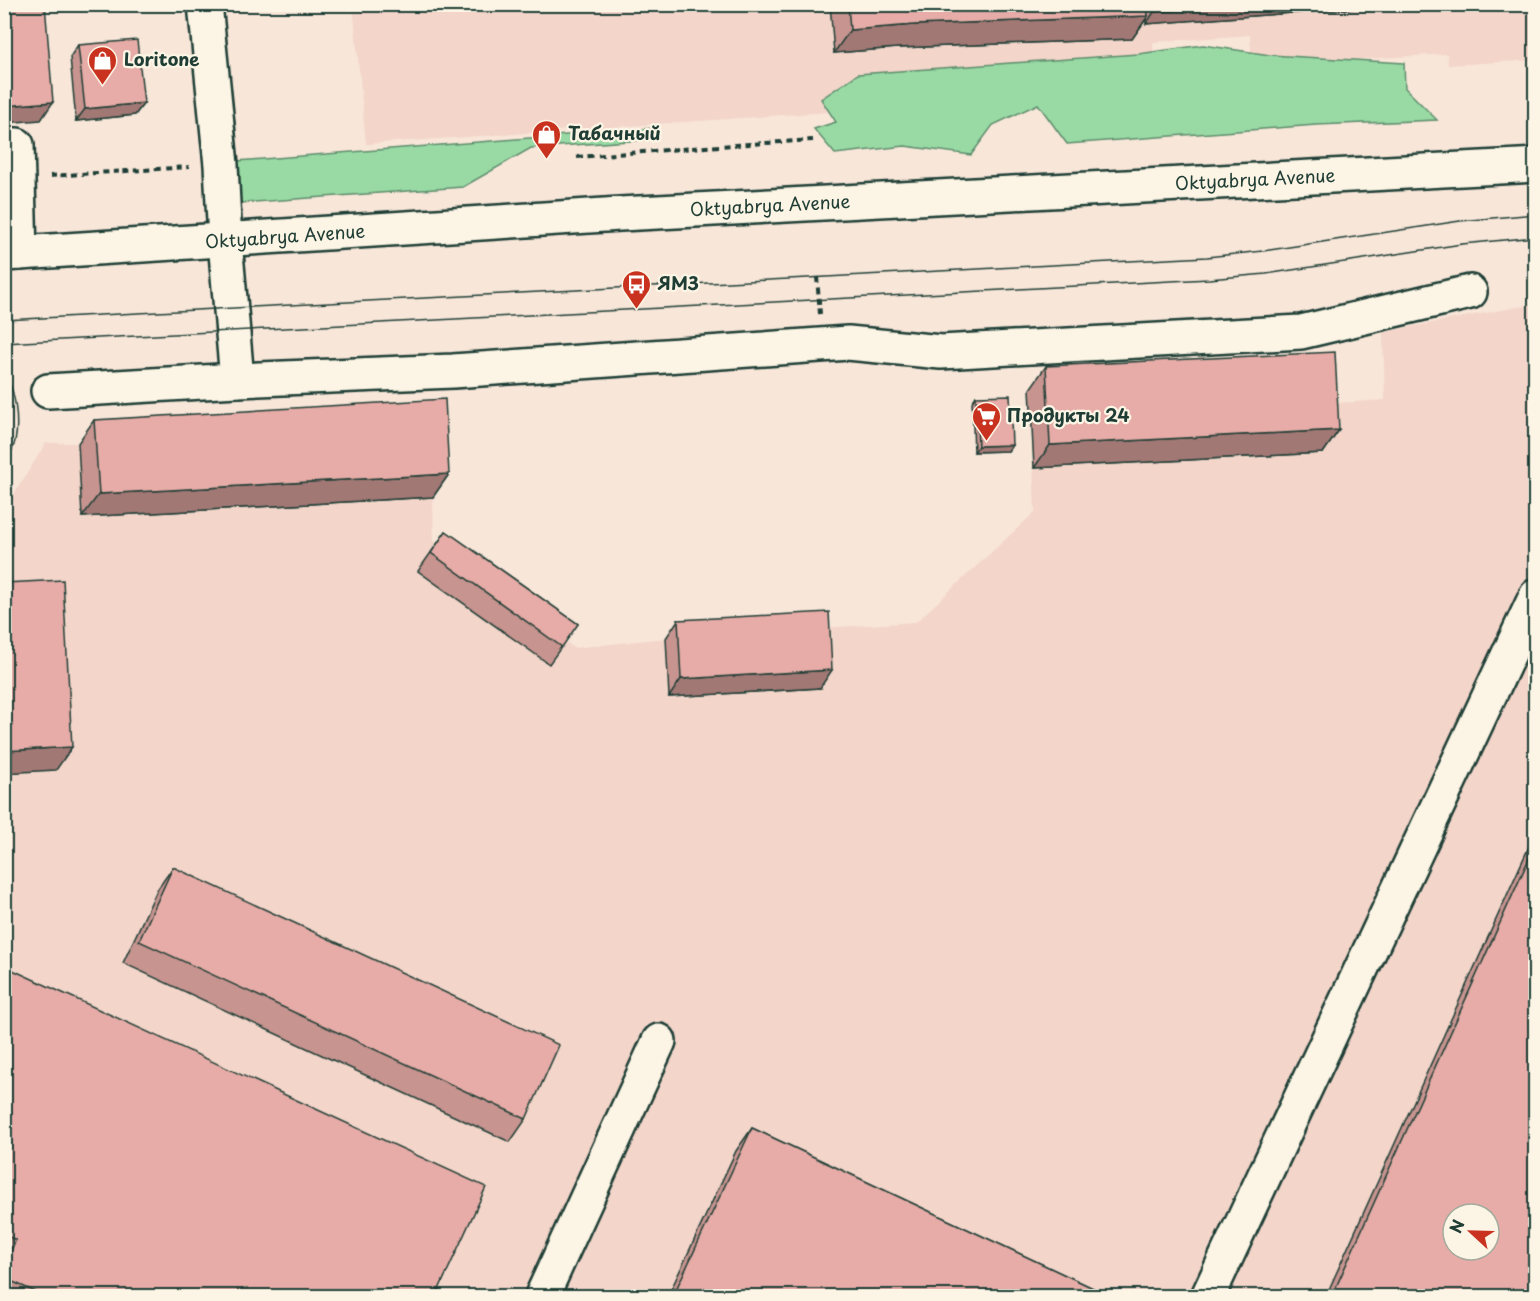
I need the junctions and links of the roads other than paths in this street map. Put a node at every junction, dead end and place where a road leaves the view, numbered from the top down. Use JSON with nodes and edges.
{"nodes":[{"id":1,"x":205,"y":4,"type":"edge"},
{"id":2,"x":4,"y":146,"type":"edge"},
{"id":3,"x":1536,"y":165,"type":"edge"},
{"id":4,"x":225,"y":241,"type":"junction"},
{"id":5,"x":12,"y":254,"type":"edge"},
{"id":6,"x":1470,"y":292,"type":"dead end"},
{"id":7,"x":237,"y":380,"type":"junction"},
{"id":8,"x":48,"y":391,"type":"dead end"},
{"id":9,"x":1536,"y":596,"type":"edge"},
{"id":10,"x":660,"y":1041,"type":"dead end"},
{"id":11,"x":542,"y":1296,"type":"edge"},
{"id":12,"x":1208,"y":1296,"type":"edge"}],
"edges":[{"from":1,"to":4,"type":"main road"},
{"from":2,"to":5,"type":"main road"},
{"from":3,"to":4,"type":"main road","name":"Oktyabrya Avenue"},
{"from":4,"to":5,"type":"main road","name":"Oktyabrya Avenue"},
{"from":4,"to":7,"type":"main road"},
{"from":6,"to":7,"type":"main road"},
{"from":7,"to":8,"type":"main road"},
{"from":9,"to":12,"type":"main road"},
{"from":10,"to":11,"type":"main road"}]}
